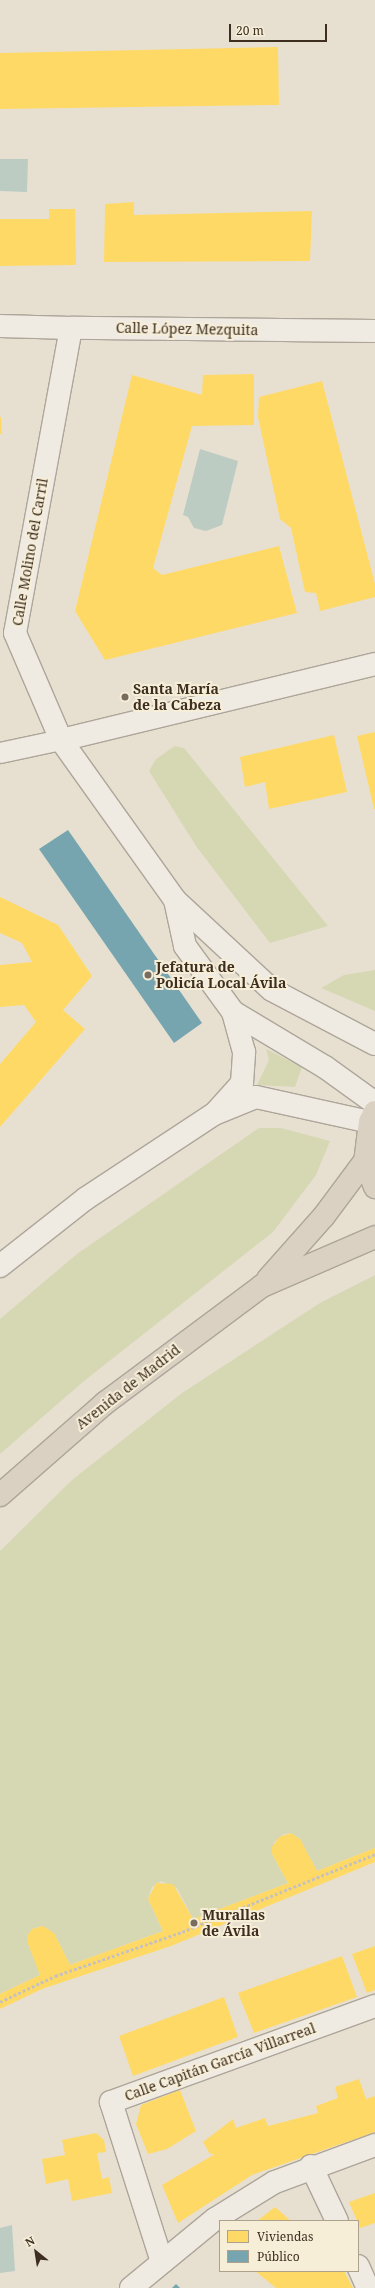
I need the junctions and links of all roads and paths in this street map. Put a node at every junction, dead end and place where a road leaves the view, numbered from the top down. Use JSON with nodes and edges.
{"nodes":[{"id":1,"x":0,"y":326,"type":"edge"},
{"id":2,"x":70,"y":328,"type":"junction"},
{"id":3,"x":375,"y":331,"type":"edge"},
{"id":4,"x":375,"y":664,"type":"edge"},
{"id":5,"x":61,"y":740,"type":"junction"},
{"id":6,"x":0,"y":753,"type":"edge"},
{"id":7,"x":175,"y":900,"type":"junction"},
{"id":8,"x":233,"y":1012,"type":"junction"},
{"id":9,"x":375,"y":1044,"type":"edge"},
{"id":10,"x":373,"y":1112,"type":"edge"},
{"id":11,"x":214,"y":1114,"type":"junction"},
{"id":12,"x":366,"y":1161,"type":"junction"},
{"id":13,"x":375,"y":1187,"type":"edge"},
{"id":14,"x":375,"y":1237,"type":"edge"},
{"id":15,"x":0,"y":1266,"type":"edge"},
{"id":16,"x":262,"y":1286,"type":"junction"},
{"id":17,"x":0,"y":1495,"type":"edge"},
{"id":18,"x":375,"y":1854,"type":"edge"},
{"id":19,"x":0,"y":2002,"type":"edge"},
{"id":20,"x":375,"y":2006,"type":"edge"},
{"id":21,"x":375,"y":2145,"type":"edge"},
{"id":22,"x":311,"y":2166,"type":"junction"},
{"id":23,"x":337,"y":2220,"type":"edge"},
{"id":24,"x":162,"y":2262,"type":"junction"},
{"id":25,"x":359,"y":2268,"type":"edge"},
{"id":26,"x":131,"y":2288,"type":"edge"},
{"id":27,"x":368,"y":2288,"type":"edge"}],
"edges":[{"from":1,"to":2,"type":"street","name":"Calle López Mezquita"},
{"from":2,"to":3,"type":"street","name":"Calle López Mezquita"},
{"from":2,"to":5,"type":"street","name":"Calle Molino del Carril"},
{"from":4,"to":5,"type":"street"},
{"from":5,"to":6,"type":"lane"},
{"from":5,"to":7,"type":"street","name":"Calle Molino del Carril"},
{"from":7,"to":8,"type":"street","name":"Calle Molino del Carril"},
{"from":7,"to":9,"type":"street","name":"Calle Molino del Carril"},
{"from":8,"to":10,"type":"street","name":"Calle Molino del Carril"},
{"from":8,"to":11,"type":"street"},
{"from":10,"to":11,"type":"street"},
{"from":10,"to":12,"type":"highway"},
{"from":11,"to":15,"type":"street"},
{"from":12,"to":13,"type":"highway"},
{"from":12,"to":16,"type":"highway","name":"Avenida de Madrid"},
{"from":14,"to":16,"type":"highway","name":"Avenida de Madrid"},
{"from":16,"to":17,"type":"highway","name":"Avenida de Madrid"},
{"from":18,"to":19,"type":"path"},
{"from":20,"to":24,"type":"street","name":"Calle Capitán García Villarreal"},
{"from":21,"to":22,"type":"street"},
{"from":22,"to":23,"type":"street"},
{"from":22,"to":24,"type":"street"},
{"from":24,"to":26,"type":"street"},
{"from":25,"to":27,"type":"street"}]}
